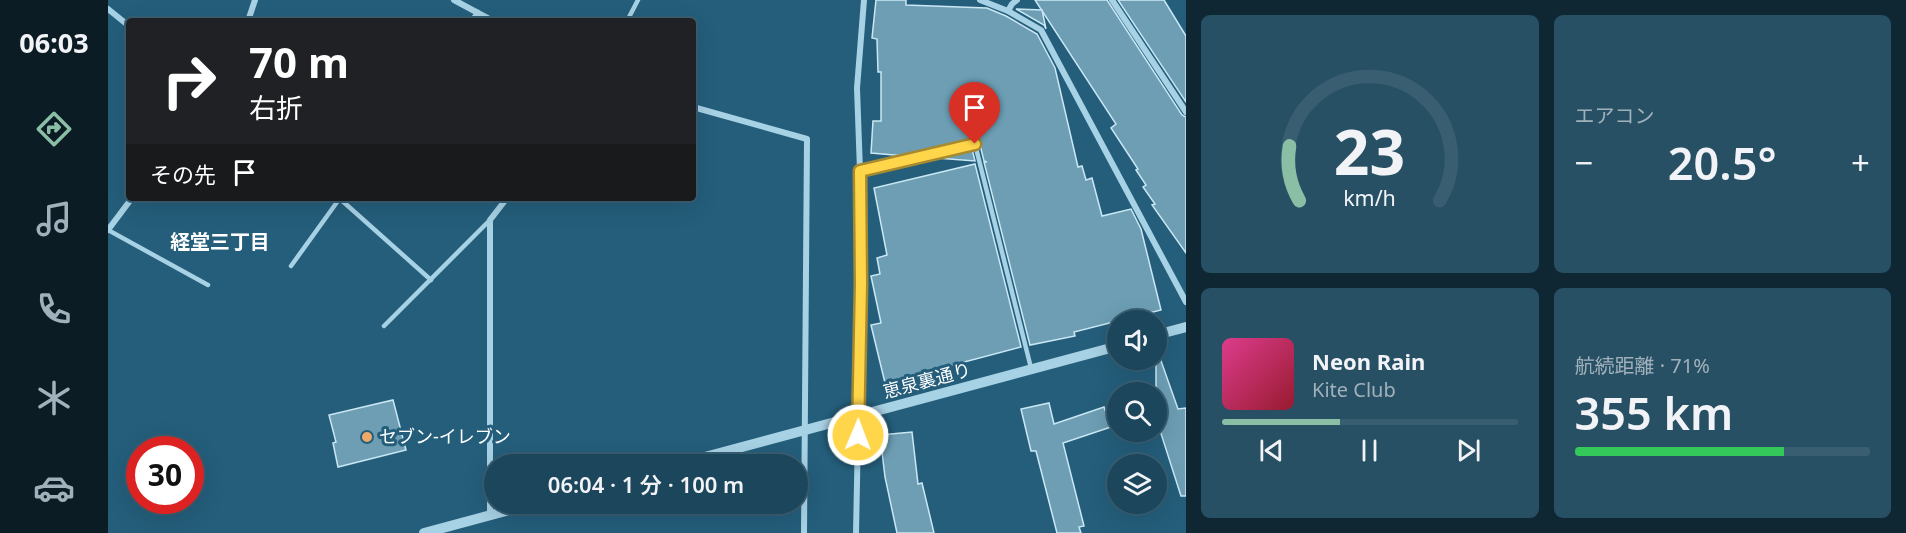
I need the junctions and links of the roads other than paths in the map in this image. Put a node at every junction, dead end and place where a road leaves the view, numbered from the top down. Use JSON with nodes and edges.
{"nodes":[{"id":1,"x":255,"y":0,"type":"edge"},
{"id":2,"x":454,"y":0,"type":"edge"},
{"id":3,"x":638,"y":0,"type":"edge"},
{"id":4,"x":864,"y":0,"type":"edge"},
{"id":5,"x":980,"y":0,"type":"edge"},
{"id":6,"x":1017,"y":0,"type":"edge"},
{"id":7,"x":1112,"y":0,"type":"edge"},
{"id":8,"x":108,"y":9,"type":"edge"},
{"id":9,"x":1008,"y":11,"type":"junction"},
{"id":10,"x":478,"y":12,"type":"junction"},
{"id":11,"x":249,"y":18,"type":"edge"},
{"id":12,"x":473,"y":18,"type":"edge"},
{"id":13,"x":488,"y":18,"type":"edge"},
{"id":14,"x":629,"y":18,"type":"edge"},
{"id":15,"x":126,"y":24,"type":"edge"},
{"id":16,"x":696,"y":108,"type":"edge"},
{"id":17,"x":1186,"y":112,"type":"edge"},
{"id":18,"x":860,"y":171,"type":"junction"},
{"id":19,"x":130,"y":201,"type":"edge"},
{"id":20,"x":337,"y":201,"type":"edge"},
{"id":21,"x":342,"y":201,"type":"edge"},
{"id":22,"x":505,"y":201,"type":"edge"},
{"id":23,"x":490,"y":220,"type":"junction"},
{"id":24,"x":108,"y":230,"type":"edge"},
{"id":25,"x":291,"y":266,"type":"dead end"},
{"id":26,"x":431,"y":280,"type":"junction"},
{"id":27,"x":208,"y":285,"type":"dead end"},
{"id":28,"x":1186,"y":302,"type":"edge"},
{"id":29,"x":384,"y":326,"type":"dead end"},
{"id":30,"x":1186,"y":327,"type":"edge"},
{"id":31,"x":1167,"y":332,"type":"edge"},
{"id":32,"x":1107,"y":349,"type":"edge"},
{"id":33,"x":1031,"y":370,"type":"junction"},
{"id":34,"x":858,"y":416,"type":"junction"},
{"id":35,"x":804,"y":430,"type":"junction"},
{"id":36,"x":716,"y":454,"type":"edge"},
{"id":37,"x":497,"y":514,"type":"edge"},
{"id":38,"x":490,"y":516,"type":"junction"},
{"id":39,"x":424,"y":533,"type":"edge"},
{"id":40,"x":804,"y":533,"type":"edge"},
{"id":41,"x":856,"y":533,"type":"edge"}],
"edges":[{"from":1,"to":11,"type":"street"},
{"from":2,"to":10,"type":"street"},
{"from":3,"to":14,"type":"lane"},
{"from":4,"to":18,"type":"street"},
{"from":5,"to":9,"type":"street"},
{"from":6,"to":9,"type":"street"},
{"from":7,"to":17,"type":"street"},
{"from":8,"to":15,"type":"street"},
{"from":9,"to":28,"type":"street"},
{"from":10,"to":12,"type":"lane"},
{"from":10,"to":13,"type":"street"},
{"from":16,"to":35,"type":"street"},
{"from":18,"to":33,"type":"lane"},
{"from":18,"to":34,"type":"street"},
{"from":19,"to":24,"type":"street"},
{"from":20,"to":25,"type":"lane"},
{"from":21,"to":26,"type":"lane"},
{"from":22,"to":23,"type":"street"},
{"from":23,"to":26,"type":"lane"},
{"from":23,"to":38,"type":"street"},
{"from":24,"to":27,"type":"lane"},
{"from":26,"to":29,"type":"lane"},
{"from":30,"to":31,"type":"street"},
{"from":32,"to":33,"type":"street","name":"恵泉裏通り"},
{"from":33,"to":34,"type":"street","name":"恵泉裏通り"},
{"from":34,"to":35,"type":"street","name":"恵泉裏通り"},
{"from":34,"to":41,"type":"street"},
{"from":35,"to":36,"type":"street","name":"恵泉裏通り"},
{"from":35,"to":40,"type":"street"},
{"from":37,"to":38,"type":"street"},
{"from":38,"to":39,"type":"street"}]}
